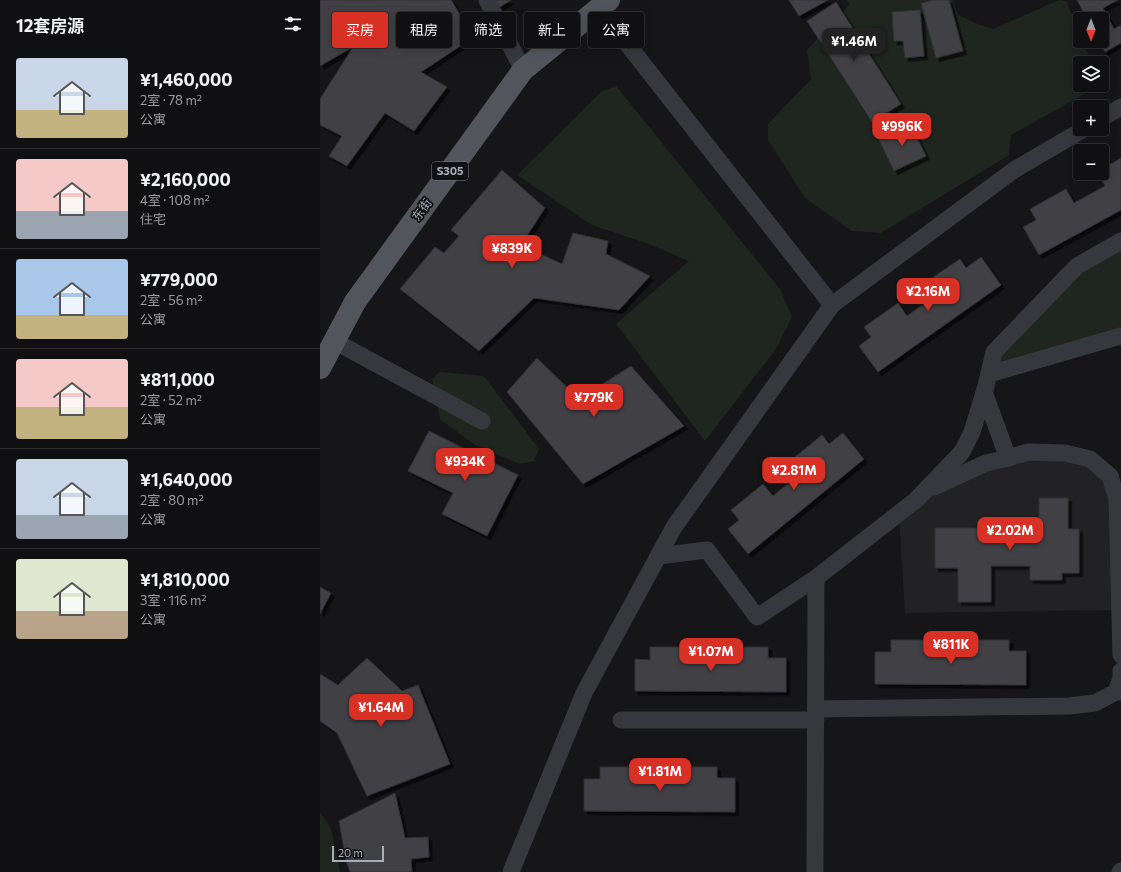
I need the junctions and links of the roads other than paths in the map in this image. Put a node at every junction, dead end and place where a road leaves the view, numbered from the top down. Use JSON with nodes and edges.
{"nodes":[{"id":1,"x":487,"y":0,"type":"edge"},
{"id":2,"x":604,"y":4,"type":"edge"},
{"id":3,"x":523,"y":70,"type":"junction"},
{"id":4,"x":1121,"y":107,"type":"edge"},
{"id":5,"x":1109,"y":114,"type":"edge"},
{"id":6,"x":1073,"y":135,"type":"edge"},
{"id":7,"x":1121,"y":241,"type":"edge"},
{"id":8,"x":832,"y":305,"type":"junction"},
{"id":9,"x":1121,"y":336,"type":"edge"},
{"id":10,"x":334,"y":341,"type":"junction"},
{"id":11,"x":320,"y":368,"type":"edge"},
{"id":12,"x":989,"y":374,"type":"junction"},
{"id":13,"x":984,"y":392,"type":"junction"},
{"id":14,"x":482,"y":422,"type":"dead end"},
{"id":15,"x":1008,"y":458,"type":"junction"},
{"id":16,"x":925,"y":491,"type":"junction"},
{"id":17,"x":658,"y":556,"type":"junction"},
{"id":18,"x":816,"y":578,"type":"junction"},
{"id":19,"x":1121,"y":655,"type":"edge"},
{"id":20,"x":1121,"y":671,"type":"edge"},
{"id":21,"x":1118,"y":692,"type":"edge"},
{"id":22,"x":816,"y":714,"type":"junction"},
{"id":23,"x":621,"y":720,"type":"dead end"},
{"id":24,"x":510,"y":872,"type":"edge"},
{"id":25,"x":815,"y":872,"type":"edge"}],
"edges":[{"from":1,"to":3,"type":"street"},
{"from":2,"to":3,"type":"main road","name":"东街","number":"S305"},
{"from":2,"to":8,"type":"street"},
{"from":3,"to":10,"type":"main road","name":"东街","number":"S305"},
{"from":4,"to":5,"type":"street"},
{"from":6,"to":8,"type":"street"},
{"from":7,"to":12,"type":"street"},
{"from":8,"to":17,"type":"street"},
{"from":9,"to":12,"type":"street"},
{"from":10,"to":11,"type":"main road","name":"东街","number":"S305"},
{"from":10,"to":14,"type":"street"},
{"from":12,"to":13,"type":"street"},
{"from":13,"to":15,"type":"street"},
{"from":13,"to":16,"type":"street"},
{"from":15,"to":16,"type":"street"},
{"from":15,"to":19,"type":"street"},
{"from":16,"to":18,"type":"street"},
{"from":17,"to":18,"type":"street"},
{"from":17,"to":24,"type":"street"},
{"from":18,"to":22,"type":"street"},
{"from":20,"to":21,"type":"street"},
{"from":21,"to":22,"type":"street"},
{"from":22,"to":23,"type":"street"},
{"from":22,"to":25,"type":"street"}]}
